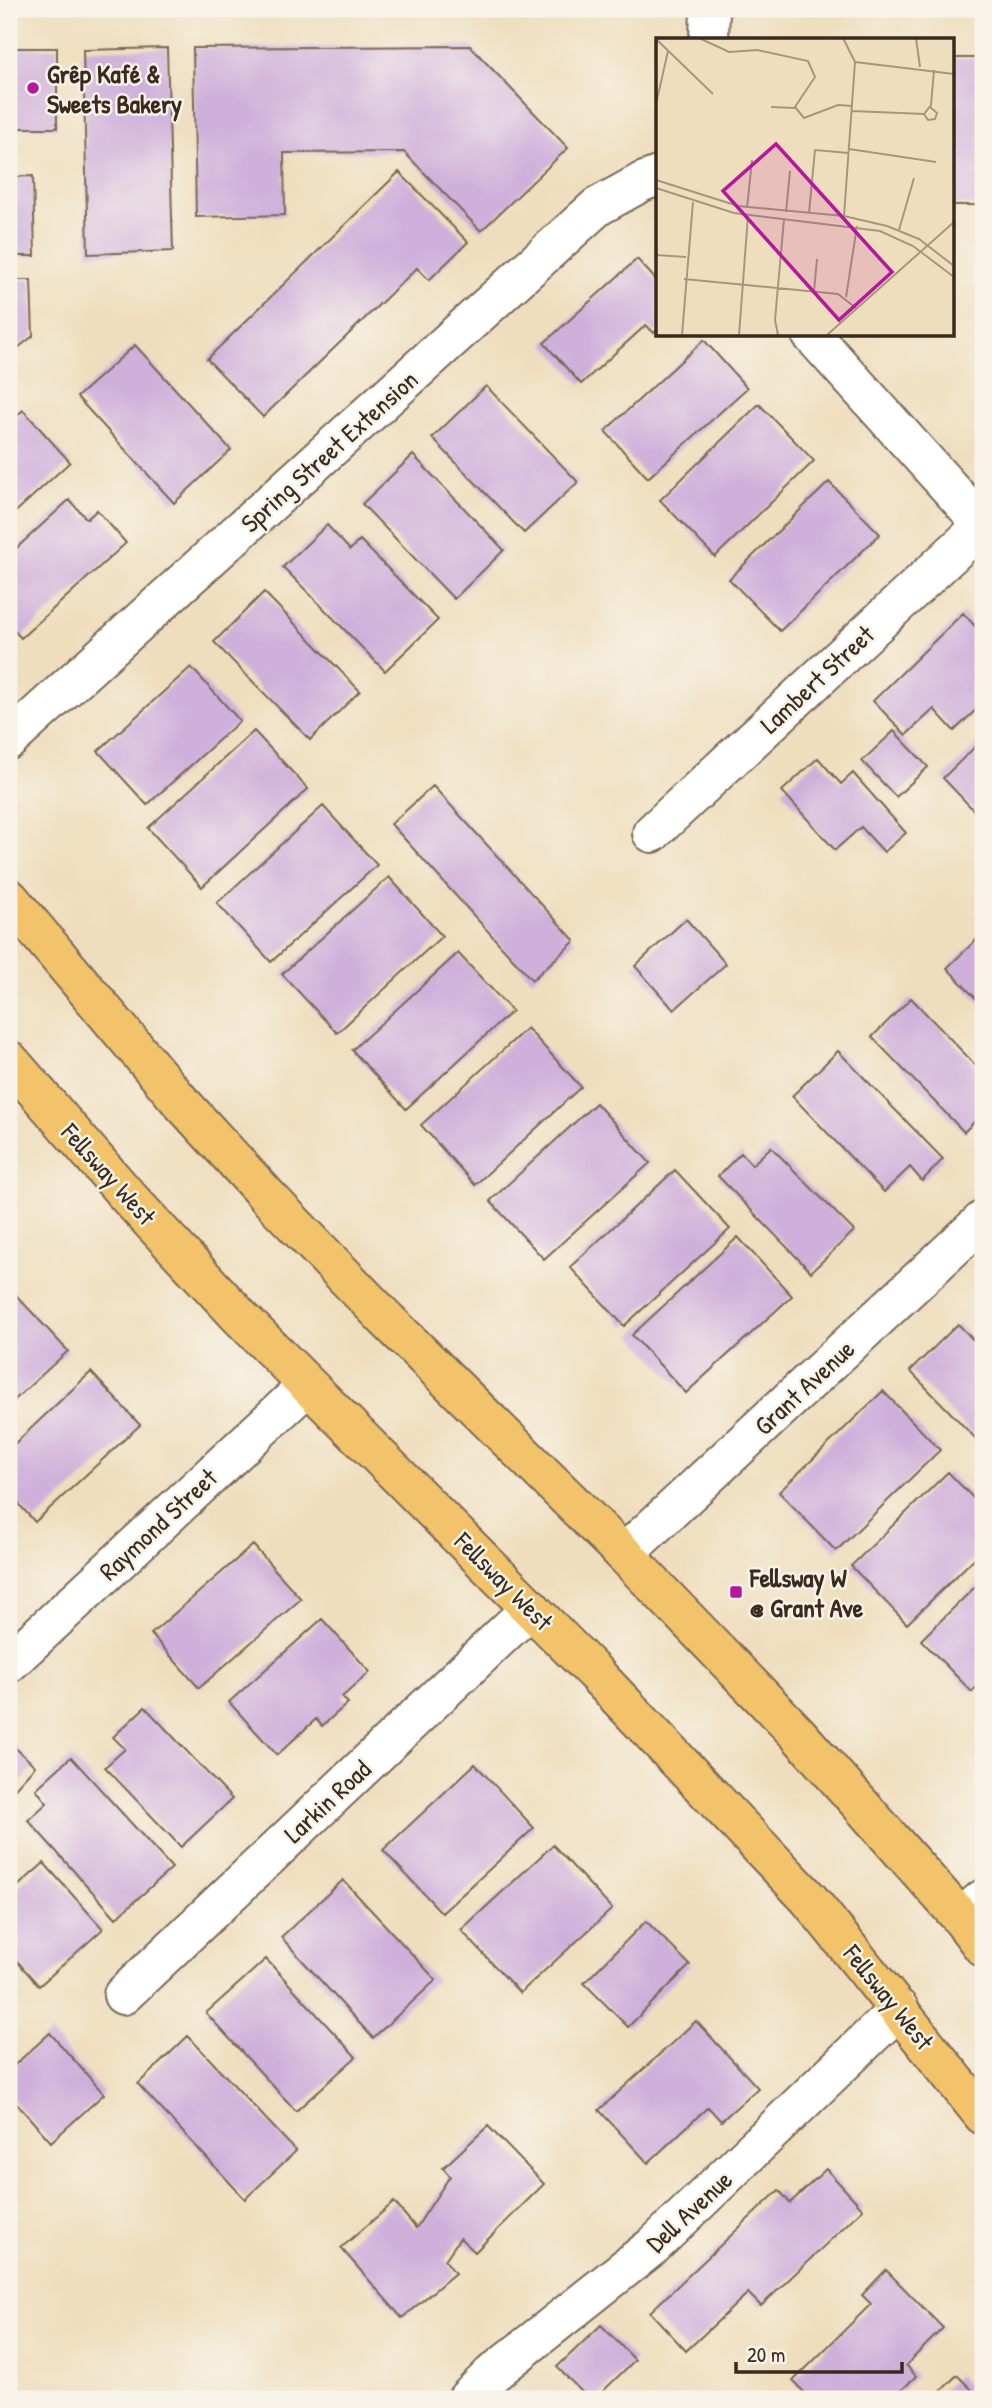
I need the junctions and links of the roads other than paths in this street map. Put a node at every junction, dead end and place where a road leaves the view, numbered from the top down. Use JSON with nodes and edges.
{"nodes":[{"id":1,"x":710,"y":9,"type":"edge"},
{"id":2,"x":709,"y":38,"type":"edge"},
{"id":3,"x":656,"y":177,"type":"edge"},
{"id":4,"x":813,"y":336,"type":"edge"},
{"id":5,"x":983,"y":525,"type":"edge"},
{"id":6,"x":9,"y":740,"type":"edge"},
{"id":7,"x":652,"y":833,"type":"dead end"},
{"id":8,"x":9,"y":898,"type":"edge"},
{"id":9,"x":9,"y":1060,"type":"edge"},
{"id":10,"x":983,"y":1220,"type":"edge"},
{"id":11,"x":307,"y":1386,"type":"junction"},
{"id":12,"x":624,"y":1554,"type":"junction"},
{"id":13,"x":531,"y":1608,"type":"junction"},
{"id":14,"x":9,"y":1663,"type":"edge"},
{"id":15,"x":976,"y":1922,"type":"edge"},
{"id":16,"x":123,"y":1994,"type":"dead end"},
{"id":17,"x":900,"y":2009,"type":"junction"},
{"id":18,"x":983,"y":2115,"type":"edge"},
{"id":19,"x":467,"y":2399,"type":"edge"}],
"edges":[{"from":1,"to":2,"type":"street"},
{"from":3,"to":6,"type":"street","name":"Spring Street Extension"},
{"from":4,"to":5,"type":"street","name":"Lambert Street"},
{"from":5,"to":7,"type":"street","name":"Lambert Street"},
{"from":8,"to":12,"type":"main road"},
{"from":9,"to":11,"type":"main road","name":"Fellsway West"},
{"from":10,"to":12,"type":"street","name":"Grant Avenue"},
{"from":11,"to":13,"type":"main road","name":"Fellsway West"},
{"from":11,"to":14,"type":"street","name":"Raymond Street"},
{"from":12,"to":15,"type":"main road"},
{"from":13,"to":16,"type":"street","name":"Larkin Road"},
{"from":13,"to":17,"type":"main road","name":"Fellsway West"},
{"from":17,"to":18,"type":"main road","name":"Fellsway West"},
{"from":17,"to":19,"type":"street","name":"Dell Avenue"}]}
